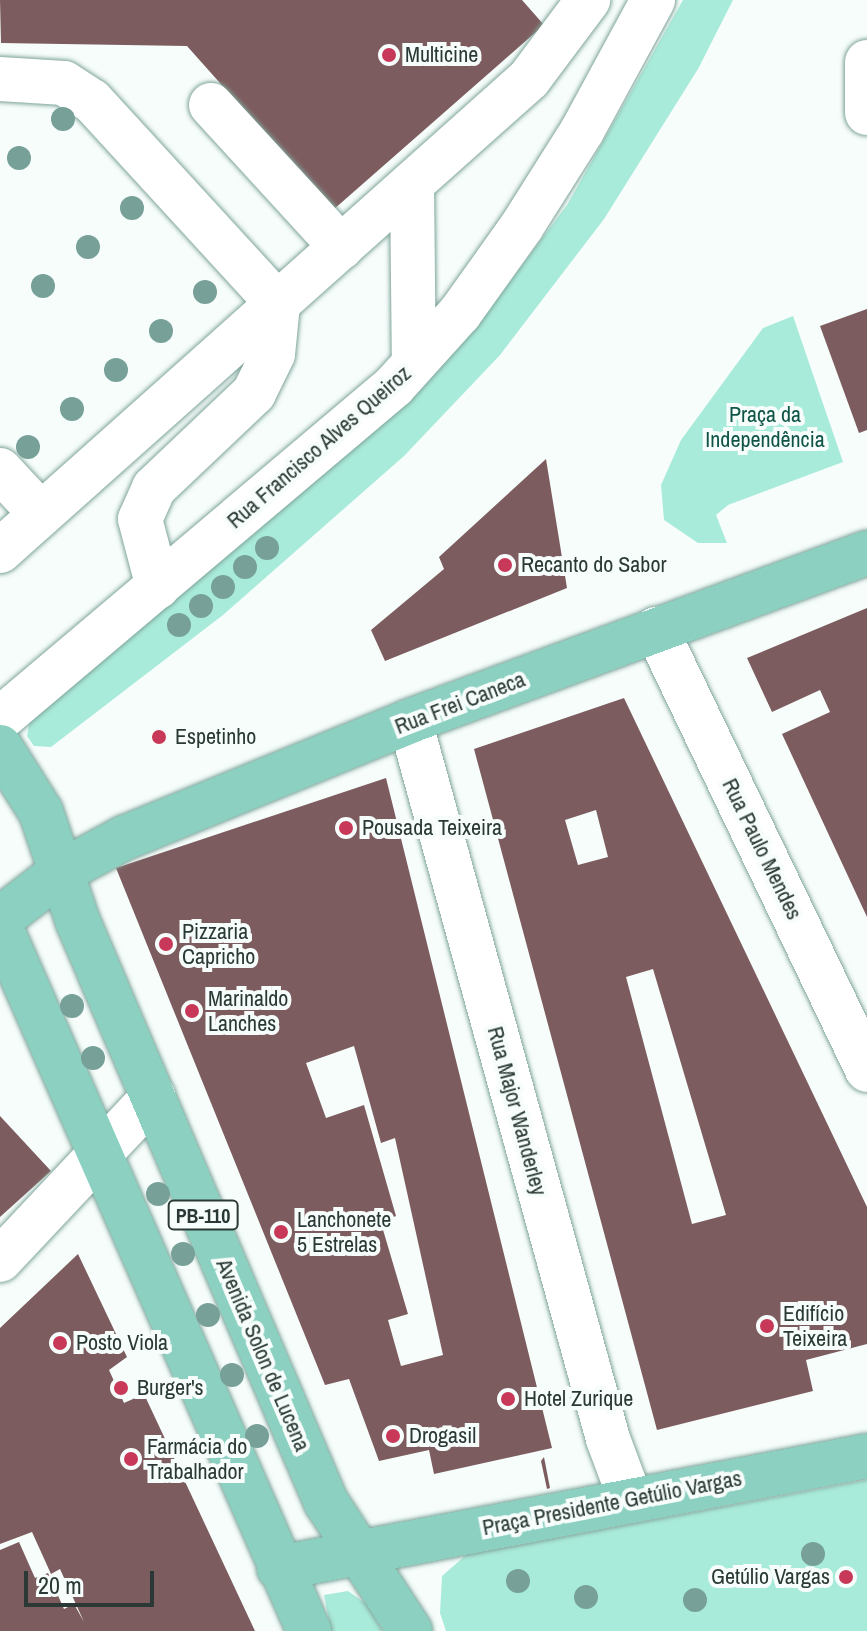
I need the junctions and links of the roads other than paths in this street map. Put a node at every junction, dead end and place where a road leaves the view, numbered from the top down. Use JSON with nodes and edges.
{"nodes":[{"id":1,"x":588,"y":0,"type":"edge"},
{"id":2,"x":653,"y":0,"type":"edge"},
{"id":3,"x":867,"y":62,"type":"edge"},
{"id":4,"x":0,"y":79,"type":"edge"},
{"id":5,"x":211,"y":105,"type":"dead end"},
{"id":6,"x":867,"y":113,"type":"edge"},
{"id":7,"x":412,"y":184,"type":"junction"},
{"id":8,"x":341,"y":247,"type":"junction"},
{"id":9,"x":278,"y":304,"type":"junction"},
{"id":10,"x":414,"y":363,"type":"junction"},
{"id":11,"x":0,"y":470,"type":"edge"},
{"id":12,"x":41,"y":514,"type":"junction"},
{"id":13,"x":0,"y":551,"type":"edge"},
{"id":14,"x":867,"y":553,"type":"edge"},
{"id":15,"x":158,"y":587,"type":"junction"},
{"id":16,"x":656,"y":629,"type":"junction"},
{"id":17,"x":0,"y":719,"type":"edge"},
{"id":18,"x":410,"y":721,"type":"junction"},
{"id":19,"x":11,"y":770,"type":"edge"},
{"id":20,"x":61,"y":872,"type":"junction"},
{"id":21,"x":0,"y":919,"type":"edge"},
{"id":22,"x":0,"y":926,"type":"edge"},
{"id":23,"x":867,"y":1070,"type":"edge"},
{"id":24,"x":153,"y":1097,"type":"junction"},
{"id":25,"x":101,"y":1158,"type":"junction"},
{"id":26,"x":0,"y":1260,"type":"edge"},
{"id":27,"x":867,"y":1456,"type":"edge"},
{"id":28,"x":630,"y":1498,"type":"junction"},
{"id":29,"x":359,"y":1553,"type":"junction"},
{"id":30,"x":279,"y":1568,"type":"junction"},
{"id":31,"x":309,"y":1631,"type":"edge"},
{"id":32,"x":410,"y":1631,"type":"edge"}],
"edges":[{"from":1,"to":7,"type":"street"},
{"from":2,"to":10,"type":"street","name":"Rua Francisco Alves Queiroz"},
{"from":3,"to":6,"type":"street"},
{"from":4,"to":9,"type":"street"},
{"from":5,"to":8,"type":"street"},
{"from":7,"to":8,"type":"street"},
{"from":7,"to":10,"type":"street"},
{"from":8,"to":9,"type":"street"},
{"from":9,"to":12,"type":"street"},
{"from":9,"to":15,"type":"street"},
{"from":10,"to":15,"type":"street","name":"Rua Francisco Alves Queiroz"},
{"from":11,"to":12,"type":"street"},
{"from":12,"to":13,"type":"street"},
{"from":14,"to":16,"type":"main road","name":"Rua Frei Caneca"},
{"from":15,"to":17,"type":"street","name":"Rua Francisco Alves Queiroz"},
{"from":16,"to":18,"type":"main road","name":"Rua Frei Caneca"},
{"from":16,"to":23,"type":"street","name":"Rua Paulo Mendes"},
{"from":18,"to":20,"type":"main road","name":"Rua Frei Caneca"},
{"from":18,"to":28,"type":"street","name":"Rua Major Wanderley"},
{"from":19,"to":20,"type":"main road","name":"Avenida Solon de Lucena","number":"PB-110"},
{"from":20,"to":21,"type":"main road","name":"Rua Frei Caneca"},
{"from":20,"to":24,"type":"main road","name":"Avenida Solon de Lucena","number":"PB-110"},
{"from":22,"to":25,"type":"main road","number":"PB-110"},
{"from":24,"to":25,"type":"street"},
{"from":24,"to":29,"type":"main road","name":"Avenida Solon de Lucena","number":"PB-110"},
{"from":25,"to":26,"type":"street"},
{"from":25,"to":30,"type":"main road","number":"PB-110"},
{"from":27,"to":28,"type":"main road","name":"Praça Presidente Getúlio Vargas"},
{"from":28,"to":29,"type":"main road","name":"Praça Presidente Getúlio Vargas"},
{"from":29,"to":30,"type":"main road","name":"Praça Presidente Getúlio Vargas"},
{"from":29,"to":32,"type":"main road","name":"Avenida Solon de Lucena","number":"PB-110"},
{"from":30,"to":31,"type":"main road","number":"PB-110"}]}
